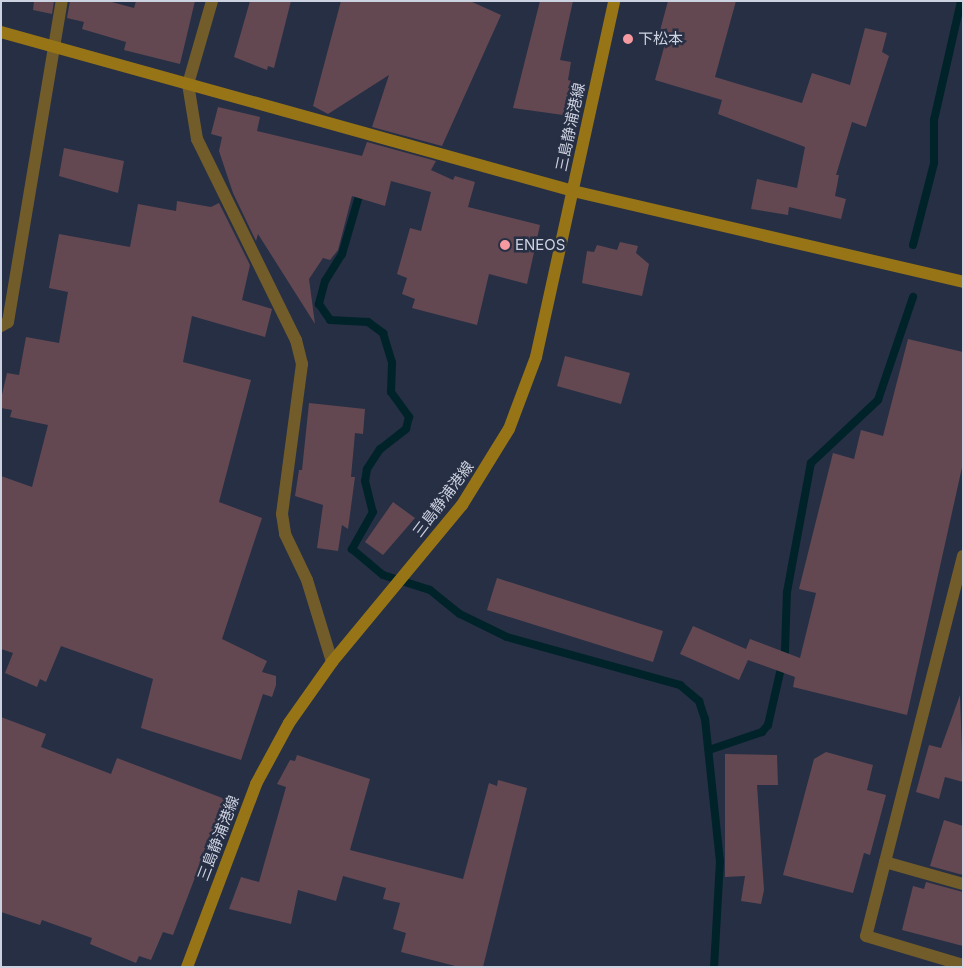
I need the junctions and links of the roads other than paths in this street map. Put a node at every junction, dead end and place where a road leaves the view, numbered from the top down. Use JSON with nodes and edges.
{"nodes":[{"id":1,"x":62,"y":1,"type":"edge"},
{"id":2,"x":212,"y":1,"type":"edge"},
{"id":3,"x":614,"y":1,"type":"edge"},
{"id":4,"x":1,"y":32,"type":"edge"},
{"id":5,"x":53,"y":46,"type":"junction"},
{"id":6,"x":188,"y":84,"type":"junction"},
{"id":7,"x":573,"y":191,"type":"junction"},
{"id":8,"x":963,"y":282,"type":"edge"},
{"id":9,"x":1,"y":326,"type":"edge"},
{"id":10,"x":963,"y":556,"type":"edge"},
{"id":11,"x":332,"y":662,"type":"junction"},
{"id":12,"x":885,"y":862,"type":"junction"},
{"id":13,"x":963,"y":884,"type":"edge"},
{"id":14,"x":963,"y":965,"type":"edge"},
{"id":15,"x":187,"y":967,"type":"edge"}],
"edges":[{"from":1,"to":5,"type":"street"},
{"from":2,"to":6,"type":"street"},
{"from":3,"to":7,"type":"main road","name":"三島静浦港線"},
{"from":4,"to":5,"type":"main road"},
{"from":5,"to":6,"type":"main road"},
{"from":5,"to":9,"type":"street"},
{"from":6,"to":7,"type":"main road"},
{"from":6,"to":11,"type":"street"},
{"from":7,"to":8,"type":"main road"},
{"from":7,"to":11,"type":"main road","name":"三島静浦港線"},
{"from":10,"to":12,"type":"street"},
{"from":11,"to":15,"type":"main road","name":"三島静浦港線"},
{"from":12,"to":13,"type":"street"},
{"from":12,"to":14,"type":"street"}]}
